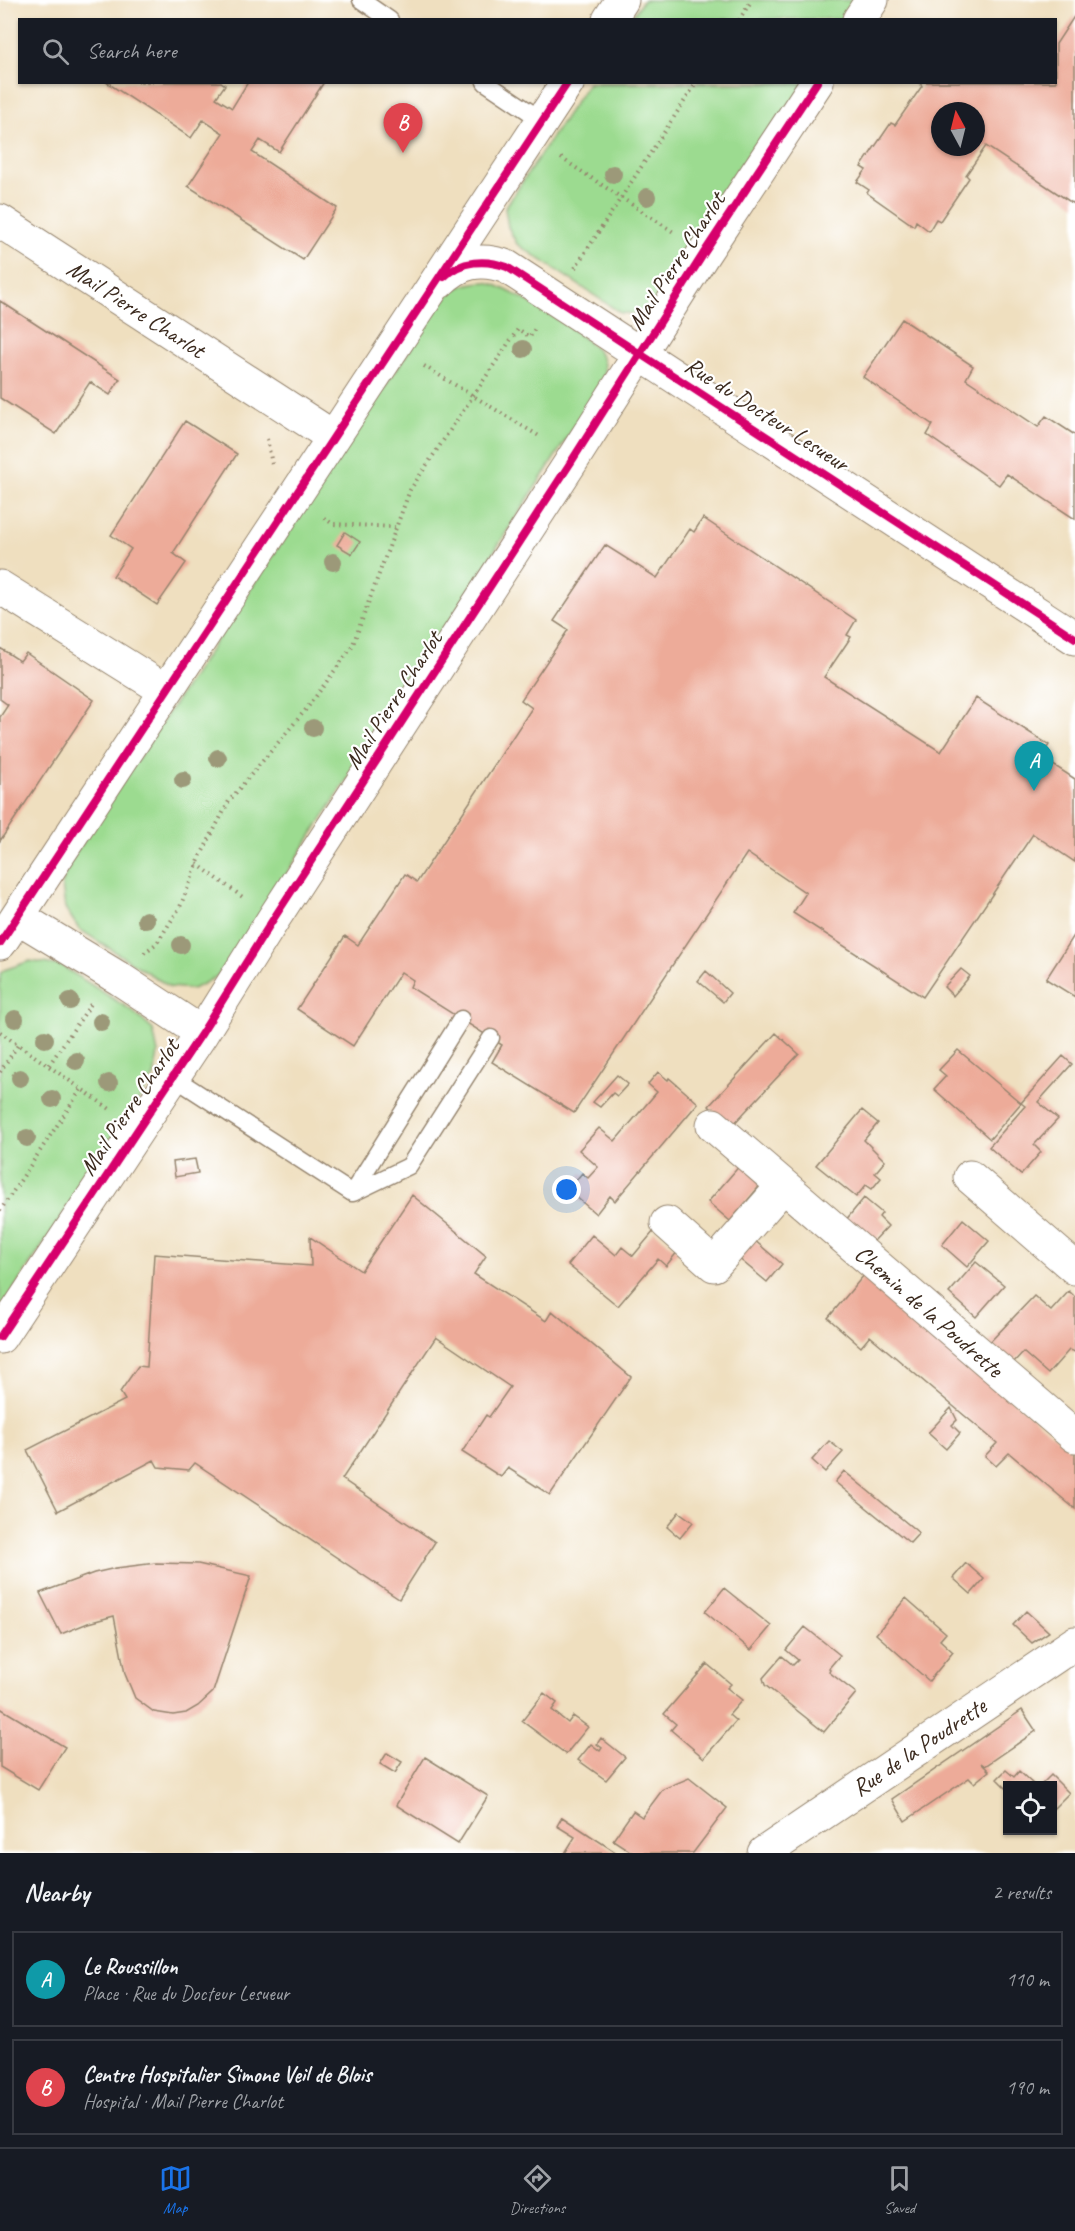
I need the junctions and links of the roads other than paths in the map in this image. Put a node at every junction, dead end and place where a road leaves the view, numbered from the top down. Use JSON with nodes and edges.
{"nodes":[{"id":1,"x":361,"y":0,"type":"edge"},
{"id":2,"x":622,"y":0,"type":"edge"},
{"id":3,"x":872,"y":0,"type":"edge"},
{"id":4,"x":387,"y":18,"type":"edge"},
{"id":5,"x":610,"y":18,"type":"edge"},
{"id":6,"x":860,"y":18,"type":"edge"},
{"id":7,"x":488,"y":84,"type":"edge"},
{"id":8,"x":567,"y":84,"type":"edge"},
{"id":9,"x":816,"y":84,"type":"edge"},
{"id":10,"x":543,"y":121,"type":"junction"},
{"id":11,"x":488,"y":202,"type":"junction"},
{"id":12,"x":0,"y":221,"type":"edge"},
{"id":13,"x":507,"y":267,"type":"junction"},
{"id":14,"x":434,"y":288,"type":"junction"},
{"id":15,"x":640,"y":354,"type":"junction"},
{"id":16,"x":333,"y":437,"type":"junction"},
{"id":17,"x":0,"y":586,"type":"edge"},
{"id":18,"x":1075,"y":638,"type":"edge"},
{"id":19,"x":165,"y":690,"type":"junction"},
{"id":20,"x":9,"y":930,"type":"edge"},
{"id":21,"x":461,"y":1019,"type":"dead end"},
{"id":22,"x":202,"y":1033,"type":"junction"},
{"id":23,"x":491,"y":1038,"type":"dead end"},
{"id":24,"x":173,"y":1077,"type":"junction"},
{"id":25,"x":713,"y":1125,"type":"dead end"},
{"id":26,"x":970,"y":1177,"type":"dead end"},
{"id":27,"x":783,"y":1186,"type":"junction"},
{"id":28,"x":352,"y":1193,"type":"junction"},
{"id":29,"x":667,"y":1223,"type":"dead end"},
{"id":30,"x":1075,"y":1268,"type":"edge"},
{"id":31,"x":0,"y":1337,"type":"edge"},
{"id":32,"x":1075,"y":1436,"type":"edge"},
{"id":33,"x":1075,"y":1643,"type":"edge"},
{"id":34,"x":764,"y":1853,"type":"edge"}],
"edges":[{"from":1,"to":4,"type":"lane"},
{"from":2,"to":5,"type":"street"},
{"from":3,"to":6,"type":"street"},
{"from":7,"to":10,"type":"lane"},
{"from":8,"to":10,"type":"street","name":"Mail Pierre Charlot"},
{"from":9,"to":15,"type":"street","name":"Mail Pierre Charlot"},
{"from":10,"to":11,"type":"street","name":"Mail Pierre Charlot"},
{"from":11,"to":13,"type":"street","name":"Mail Pierre Charlot"},
{"from":11,"to":14,"type":"street","name":"Mail Pierre Charlot"},
{"from":12,"to":16,"type":"street","name":"Mail Pierre Charlot"},
{"from":13,"to":14,"type":"street","name":"Rue du Docteur Lesueur"},
{"from":13,"to":15,"type":"street","name":"Rue du Docteur Lesueur"},
{"from":14,"to":16,"type":"street","name":"Mail Pierre Charlot"},
{"from":15,"to":18,"type":"street","name":"Rue du Docteur Lesueur"},
{"from":15,"to":22,"type":"street","name":"Mail Pierre Charlot"},
{"from":16,"to":19,"type":"street","name":"Mail Pierre Charlot"},
{"from":17,"to":19,"type":"street"},
{"from":19,"to":20,"type":"street","name":"Mail Pierre Charlot"},
{"from":20,"to":22,"type":"street","name":"Mail Pierre Charlot"},
{"from":21,"to":28,"type":"lane"},
{"from":22,"to":24,"type":"street","name":"Mail Pierre Charlot"},
{"from":23,"to":28,"type":"lane"},
{"from":24,"to":28,"type":"lane"},
{"from":24,"to":31,"type":"street","name":"Mail Pierre Charlot"},
{"from":25,"to":27,"type":"street","name":"Chemin de la Poudrette"},
{"from":26,"to":30,"type":"street"},
{"from":27,"to":29,"type":"street"},
{"from":27,"to":32,"type":"street","name":"Chemin de la Poudrette"},
{"from":33,"to":34,"type":"street","name":"Rue de la Poudrette"}]}
